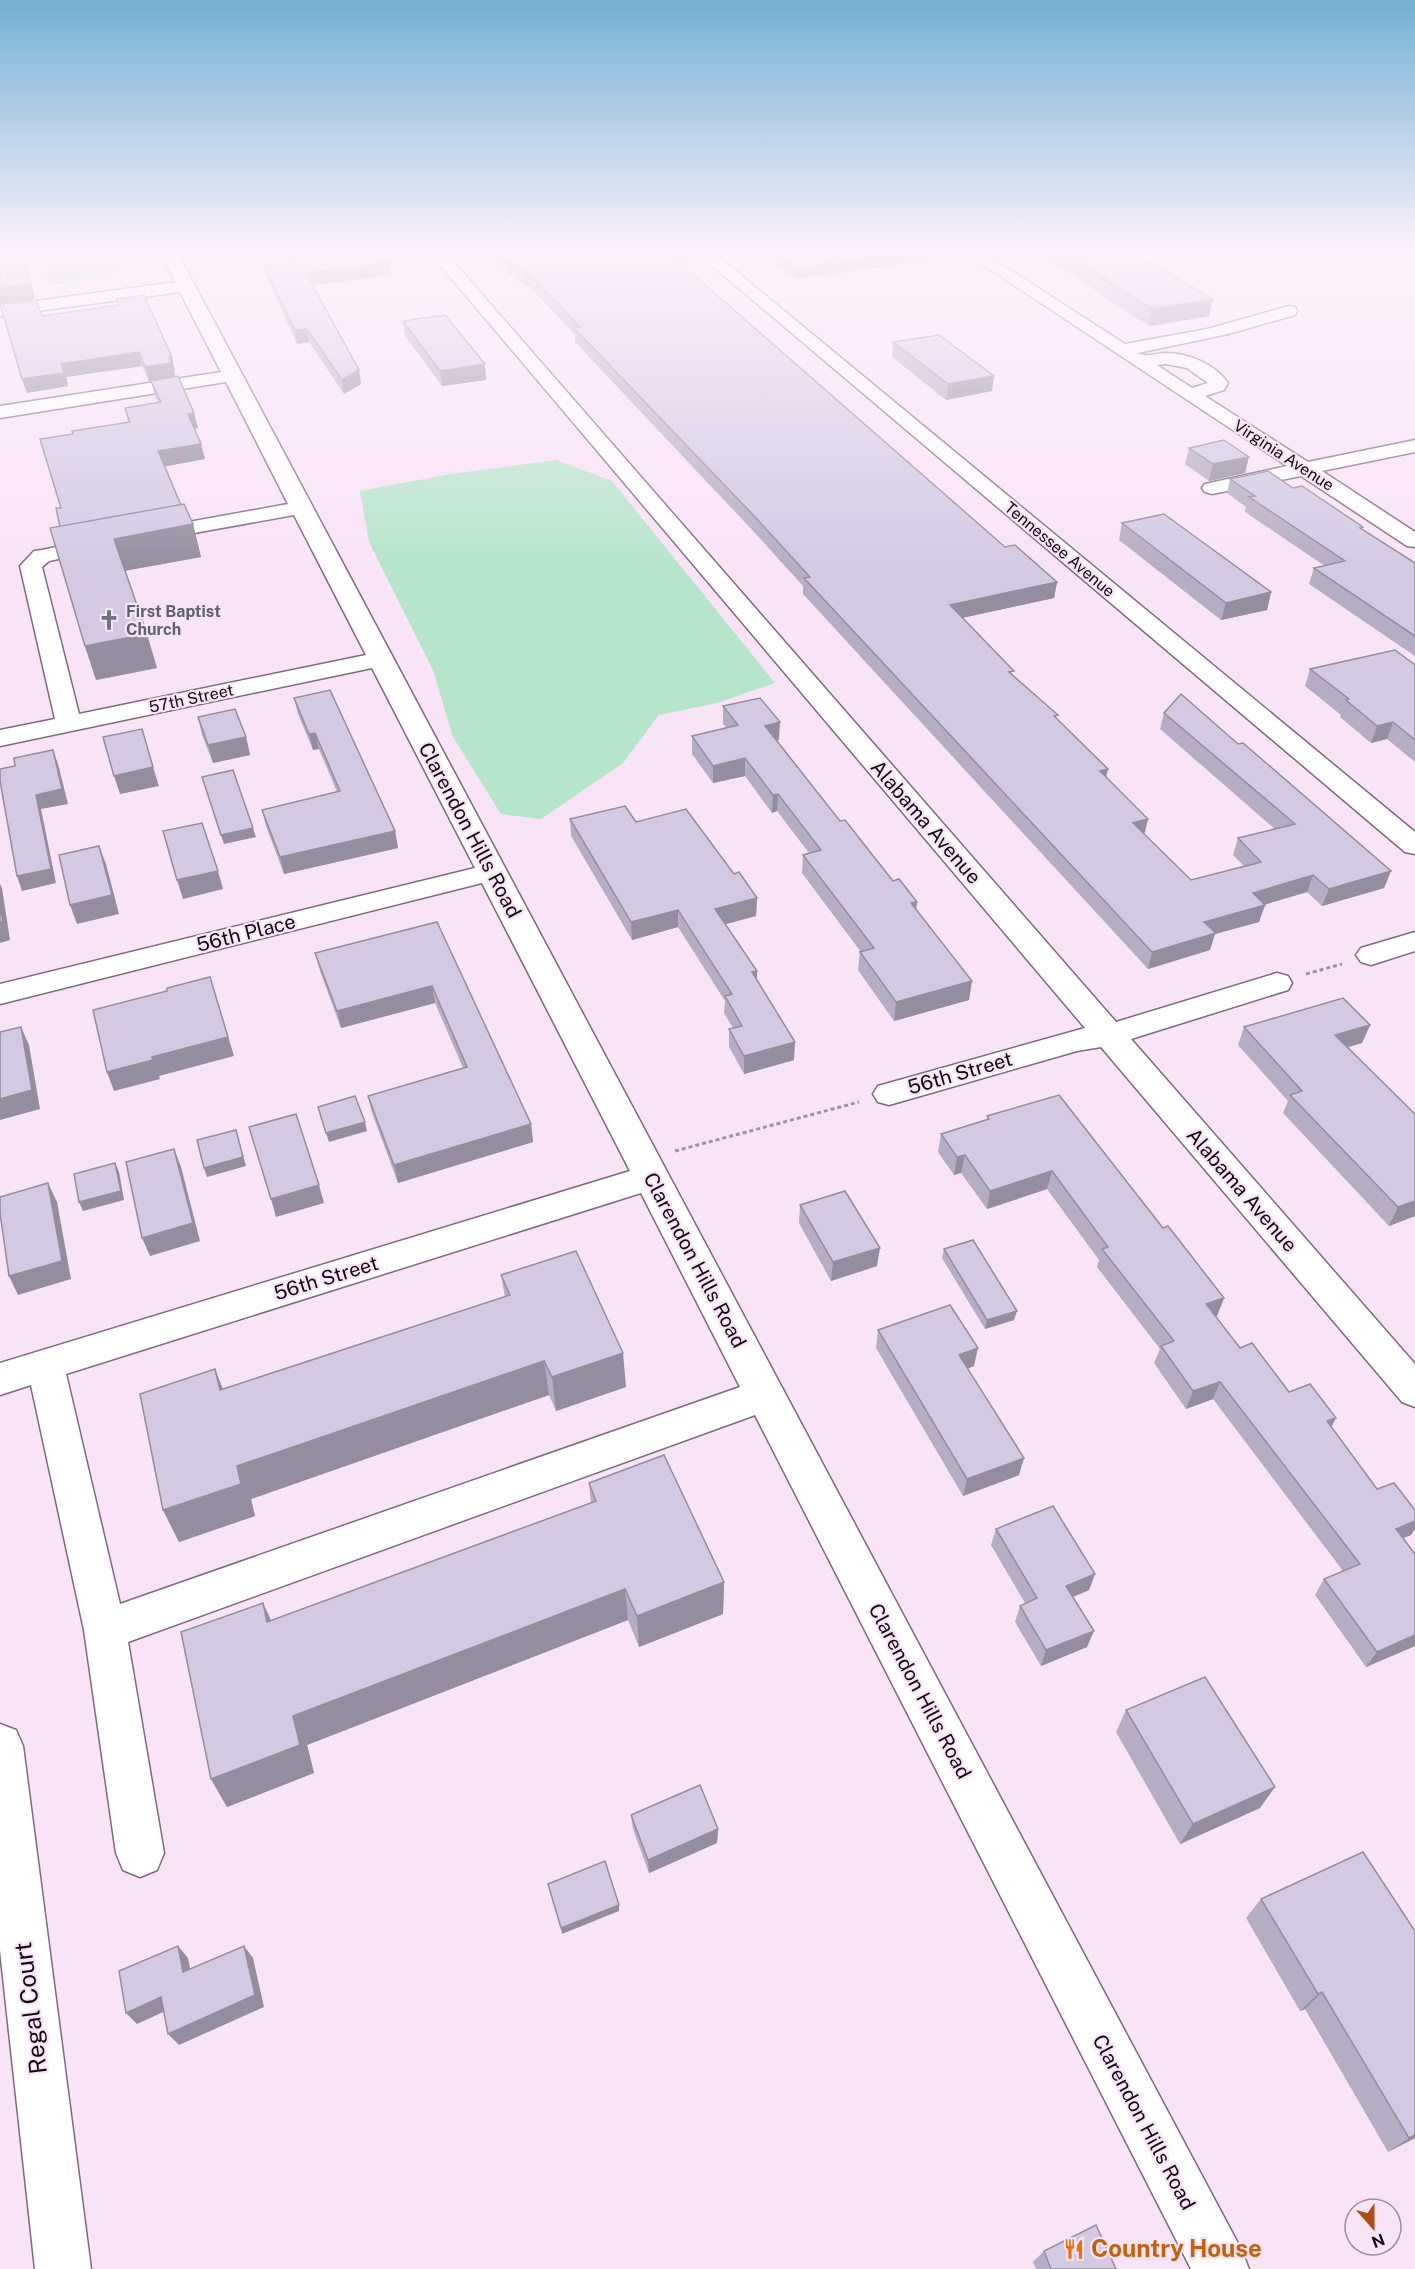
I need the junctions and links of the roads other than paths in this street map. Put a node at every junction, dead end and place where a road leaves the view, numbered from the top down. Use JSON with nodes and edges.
{"nodes":[{"id":1,"x":223,"y":358,"type":"edge"},
{"id":2,"x":527,"y":358,"type":"edge"},
{"id":3,"x":831,"y":358,"type":"edge"},
{"id":4,"x":1135,"y":358,"type":"edge"},
{"id":5,"x":1159,"y":358,"type":"edge"},
{"id":6,"x":1172,"y":358,"type":"edge"},
{"id":7,"x":1140,"y":361,"type":"junction"},
{"id":8,"x":232,"y":376,"type":"junction"},
{"id":9,"x":1190,"y":394,"type":"junction"},
{"id":10,"x":0,"y":412,"type":"edge"},
{"id":11,"x":1415,"y":446,"type":"edge"},
{"id":12,"x":1304,"y":469,"type":"junction"},
{"id":13,"x":1212,"y":488,"type":"dead end"},
{"id":14,"x":302,"y":508,"type":"junction"},
{"id":15,"x":1415,"y":541,"type":"edge"},
{"id":16,"x":381,"y":659,"type":"junction"},
{"id":17,"x":69,"y":724,"type":"junction"},
{"id":18,"x":0,"y":738,"type":"edge"},
{"id":19,"x":1415,"y":846,"type":"edge"},
{"id":20,"x":493,"y":872,"type":"junction"},
{"id":21,"x":1415,"y":941,"type":"edge"},
{"id":22,"x":1371,"y":955,"type":"road end"},
{"id":23,"x":1277,"y":983,"type":"road end"},
{"id":24,"x":0,"y":994,"type":"edge"},
{"id":25,"x":1109,"y":1035,"type":"junction"},
{"id":26,"x":889,"y":1094,"type":"road end"},
{"id":27,"x":647,"y":1168,"type":"junction"},
{"id":28,"x":45,"y":1365,"type":"junction"},
{"id":29,"x":0,"y":1379,"type":"edge"},
{"id":30,"x":1415,"y":1391,"type":"edge"},
{"id":31,"x":765,"y":1395,"type":"junction"},
{"id":32,"x":105,"y":1630,"type":"junction"},
{"id":33,"x":0,"y":1746,"type":"edge"},
{"id":34,"x":140,"y":1853,"type":"dead end"},
{"id":35,"x":63,"y":2269,"type":"edge"},
{"id":36,"x":1221,"y":2269,"type":"edge"}],
"edges":[{"from":1,"to":8,"type":"street","name":"Clarendon Hills Road"},
{"from":2,"to":25,"type":"street","name":"Alabama Avenue"},
{"from":3,"to":19,"type":"street","name":"Tennessee Avenue"},
{"from":4,"to":7,"type":"street","name":"Virginia Avenue"},
{"from":5,"to":7,"type":"street"},
{"from":6,"to":9,"type":"street"},
{"from":7,"to":9,"type":"street","name":"Virginia Avenue"},
{"from":8,"to":10,"type":"street"},
{"from":8,"to":14,"type":"street","name":"Clarendon Hills Road"},
{"from":9,"to":12,"type":"street","name":"Virginia Avenue"},
{"from":11,"to":12,"type":"street"},
{"from":12,"to":13,"type":"street"},
{"from":12,"to":15,"type":"street","name":"Virginia Avenue"},
{"from":14,"to":16,"type":"street","name":"Clarendon Hills Road"},
{"from":14,"to":17,"type":"street"},
{"from":16,"to":17,"type":"street","name":"57th Street"},
{"from":16,"to":20,"type":"street","name":"Clarendon Hills Road"},
{"from":17,"to":18,"type":"street","name":"57th Street"},
{"from":20,"to":24,"type":"street","name":"56th Place"},
{"from":20,"to":27,"type":"street","name":"Clarendon Hills Road"},
{"from":21,"to":22,"type":"street"},
{"from":23,"to":25,"type":"street","name":"56th Street"},
{"from":25,"to":26,"type":"street","name":"56th Street"},
{"from":25,"to":30,"type":"street","name":"Alabama Avenue"},
{"from":27,"to":28,"type":"street","name":"56th Street"},
{"from":27,"to":31,"type":"street","name":"Clarendon Hills Road"},
{"from":28,"to":29,"type":"street","name":"56th Street"},
{"from":28,"to":32,"type":"street"},
{"from":31,"to":32,"type":"street"},
{"from":31,"to":36,"type":"street","name":"Clarendon Hills Road"},
{"from":32,"to":34,"type":"street"},
{"from":33,"to":35,"type":"street","name":"Regal Court"}]}
